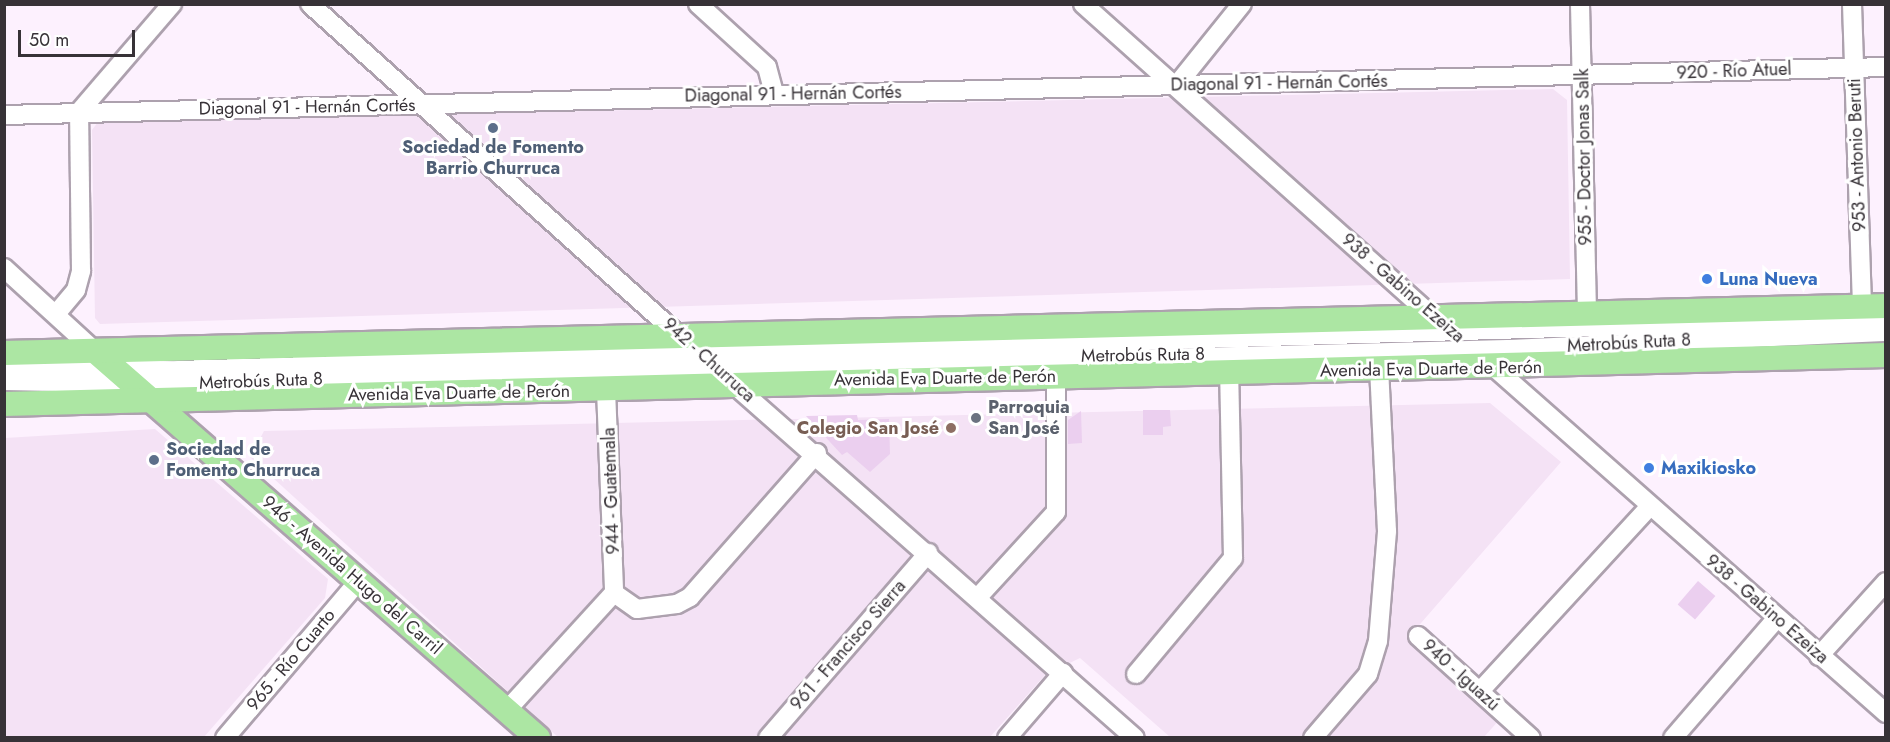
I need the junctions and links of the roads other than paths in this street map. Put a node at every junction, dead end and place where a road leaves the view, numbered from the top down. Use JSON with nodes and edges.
{"nodes":[{"id":1,"x":172,"y":4,"type":"edge"},
{"id":2,"x":310,"y":4,"type":"edge"},
{"id":3,"x":698,"y":4,"type":"edge"},
{"id":4,"x":1083,"y":4,"type":"edge"},
{"id":5,"x":1242,"y":4,"type":"edge"},
{"id":6,"x":1580,"y":4,"type":"edge"},
{"id":7,"x":1852,"y":4,"type":"edge"},
{"id":8,"x":1886,"y":67,"type":"edge"},
{"id":9,"x":1853,"y":68,"type":"junction"},
{"id":10,"x":1582,"y":75,"type":"junction"},
{"id":11,"x":1176,"y":86,"type":"junction"},
{"id":12,"x":774,"y":94,"type":"junction"},
{"id":13,"x":424,"y":105,"type":"junction"},
{"id":14,"x":80,"y":112,"type":"junction"},
{"id":15,"x":4,"y":115,"type":"edge"},
{"id":16,"x":4,"y":268,"type":"edge"},
{"id":17,"x":1874,"y":306,"type":"edge"},
{"id":18,"x":1587,"y":310,"type":"junction"},
{"id":19,"x":56,"y":314,"type":"junction"},
{"id":20,"x":1886,"y":318,"type":"edge"},
{"id":21,"x":1427,"y":325,"type":"junction"},
{"id":22,"x":1886,"y":332,"type":"edge"},
{"id":23,"x":1453,"y":334,"type":"junction"},
{"id":24,"x":688,"y":344,"type":"junction"},
{"id":25,"x":1473,"y":348,"type":"junction"},
{"id":26,"x":4,"y":353,"type":"edge"},
{"id":27,"x":1886,"y":355,"type":"edge"},
{"id":28,"x":710,"y":366,"type":"junction"},
{"id":29,"x":114,"y":367,"type":"junction"},
{"id":30,"x":4,"y":368,"type":"edge"},
{"id":31,"x":1496,"y":368,"type":"junction"},
{"id":32,"x":1379,"y":370,"type":"junction"},
{"id":33,"x":1229,"y":373,"type":"junction"},
{"id":34,"x":1056,"y":376,"type":"junction"},
{"id":35,"x":4,"y":381,"type":"edge"},
{"id":36,"x":733,"y":384,"type":"junction"},
{"id":37,"x":606,"y":390,"type":"junction"},
{"id":38,"x":155,"y":400,"type":"junction"},
{"id":39,"x":4,"y":404,"type":"edge"},
{"id":40,"x":817,"y":453,"type":"junction"},
{"id":41,"x":1650,"y":506,"type":"junction"},
{"id":42,"x":928,"y":553,"type":"junction"},
{"id":43,"x":358,"y":582,"type":"junction"},
{"id":44,"x":1886,"y":582,"type":"edge"},
{"id":45,"x":614,"y":592,"type":"junction"},
{"id":46,"x":979,"y":596,"type":"junction"},
{"id":47,"x":1778,"y":618,"type":"junction"},
{"id":48,"x":1418,"y":636,"type":"dead end"},
{"id":49,"x":1820,"y":656,"type":"junction"},
{"id":50,"x":1063,"y":673,"type":"junction"},
{"id":51,"x":1136,"y":674,"type":"dead end"},
{"id":52,"x":1480,"y":691,"type":"junction"},
{"id":53,"x":507,"y":710,"type":"junction"},
{"id":54,"x":1886,"y":712,"type":"edge"},
{"id":55,"x":536,"y":737,"type":"edge"},
{"id":56,"x":225,"y":738,"type":"edge"},
{"id":57,"x":768,"y":738,"type":"edge"},
{"id":58,"x":1007,"y":738,"type":"edge"},
{"id":59,"x":1136,"y":738,"type":"edge"},
{"id":60,"x":1313,"y":738,"type":"edge"},
{"id":61,"x":1532,"y":738,"type":"edge"},
{"id":62,"x":1673,"y":738,"type":"edge"}],
"edges":[{"from":1,"to":14,"type":"street"},
{"from":2,"to":13,"type":"street","name":"942 - Churruca"},
{"from":3,"to":12,"type":"street"},
{"from":4,"to":11,"type":"street","name":"938 - Gabino Ezeiza"},
{"from":5,"to":11,"type":"street"},
{"from":6,"to":10,"type":"street","name":"955 - Doctor Jonas Salk"},
{"from":7,"to":9,"type":"street","name":"953 - Antonio Beruti"},
{"from":8,"to":9,"type":"street","name":"920 - Río Atuel"},
{"from":9,"to":10,"type":"street","name":"920 - Río Atuel"},
{"from":9,"to":17,"type":"street","name":"953 - Antonio Beruti"},
{"from":10,"to":11,"type":"street","name":"Diagonal 91 - Hernán Cortés"},
{"from":10,"to":18,"type":"street","name":"955 - Doctor Jonas Salk"},
{"from":11,"to":12,"type":"street","name":"Diagonal 91 - Hernán Cortés"},
{"from":11,"to":21,"type":"street","name":"938 - Gabino Ezeiza"},
{"from":12,"to":13,"type":"street","name":"Diagonal 91 - Hernán Cortés"},
{"from":13,"to":14,"type":"street","name":"Diagonal 91 - Hernán Cortés"},
{"from":13,"to":24,"type":"street","name":"942 - Churruca"},
{"from":14,"to":15,"type":"street","name":"Diagonal 91 - Hernán Cortés"},
{"from":14,"to":19,"type":"street"},
{"from":16,"to":19,"type":"street","name":"946 - Avenida Hugo del Carril"},
{"from":17,"to":18,"type":"main road"},
{"from":18,"to":21,"type":"main road"},
{"from":19,"to":29,"type":"street","name":"946 - Avenida Hugo del Carril"},
{"from":20,"to":23,"type":"street","name":"Metrobús Ruta 8"},
{"from":21,"to":23,"type":"street","name":"938 - Gabino Ezeiza"},
{"from":21,"to":24,"type":"street","name":"Metrobús Ruta 8"},
{"from":21,"to":24,"type":"main road"},
{"from":22,"to":25,"type":"street","name":"Metrobús Ruta 8"},
{"from":23,"to":25,"type":"street","name":"938 - Gabino Ezeiza"},
{"from":24,"to":28,"type":"street","name":"942 - Churruca"},
{"from":24,"to":29,"type":"main road"},
{"from":25,"to":28,"type":"street","name":"Metrobús Ruta 8"},
{"from":25,"to":31,"type":"street","name":"938 - Gabino Ezeiza"},
{"from":26,"to":29,"type":"main road"},
{"from":27,"to":31,"type":"main road","name":"Avenida Eva Duarte de Perón"},
{"from":28,"to":29,"type":"street","name":"Metrobús Ruta 8"},
{"from":28,"to":36,"type":"street","name":"942 - Churruca"},
{"from":29,"to":30,"type":"street","name":"Metrobús Ruta 8"},
{"from":29,"to":35,"type":"street","name":"Metrobús Ruta 8"},
{"from":29,"to":38,"type":"main road","name":"946 - Avenida Hugo del Carril"},
{"from":31,"to":32,"type":"main road","name":"Avenida Eva Duarte de Perón"},
{"from":31,"to":41,"type":"street","name":"938 - Gabino Ezeiza"},
{"from":32,"to":33,"type":"main road","name":"Avenida Eva Duarte de Perón"},
{"from":32,"to":60,"type":"street"},
{"from":33,"to":34,"type":"main road","name":"Avenida Eva Duarte de Perón"},
{"from":33,"to":51,"type":"street"},
{"from":34,"to":36,"type":"main road","name":"Avenida Eva Duarte de Perón"},
{"from":34,"to":46,"type":"street"},
{"from":36,"to":37,"type":"main road","name":"Avenida Eva Duarte de Perón"},
{"from":36,"to":40,"type":"street","name":"942 - Churruca"},
{"from":37,"to":38,"type":"main road","name":"Avenida Eva Duarte de Perón"},
{"from":37,"to":45,"type":"street","name":"944 - Guatemala"},
{"from":38,"to":39,"type":"main road","name":"Avenida Eva Duarte de Perón"},
{"from":38,"to":43,"type":"main road","name":"946 - Avenida Hugo del Carril"},
{"from":40,"to":42,"type":"street","name":"942 - Churruca"},
{"from":40,"to":45,"type":"street"},
{"from":41,"to":47,"type":"street","name":"938 - Gabino Ezeiza"},
{"from":41,"to":52,"type":"street"},
{"from":42,"to":46,"type":"street","name":"942 - Churruca"},
{"from":42,"to":57,"type":"street","name":"961 - Francisco Sierra"},
{"from":43,"to":53,"type":"main road","name":"946 - Avenida Hugo del Carril"},
{"from":43,"to":56,"type":"street","name":"965 - Río Cuarto"},
{"from":44,"to":49,"type":"street"},
{"from":45,"to":53,"type":"street"},
{"from":46,"to":50,"type":"street","name":"942 - Churruca"},
{"from":47,"to":49,"type":"street","name":"938 - Gabino Ezeiza"},
{"from":47,"to":62,"type":"street"},
{"from":48,"to":52,"type":"street","name":"940 - Iguazú"},
{"from":49,"to":54,"type":"street","name":"938 - Gabino Ezeiza"},
{"from":50,"to":58,"type":"street"},
{"from":50,"to":59,"type":"street","name":"942 - Churruca"},
{"from":52,"to":61,"type":"street","name":"940 - Iguazú"},
{"from":53,"to":55,"type":"main road","name":"946 - Avenida Hugo del Carril"}]}
